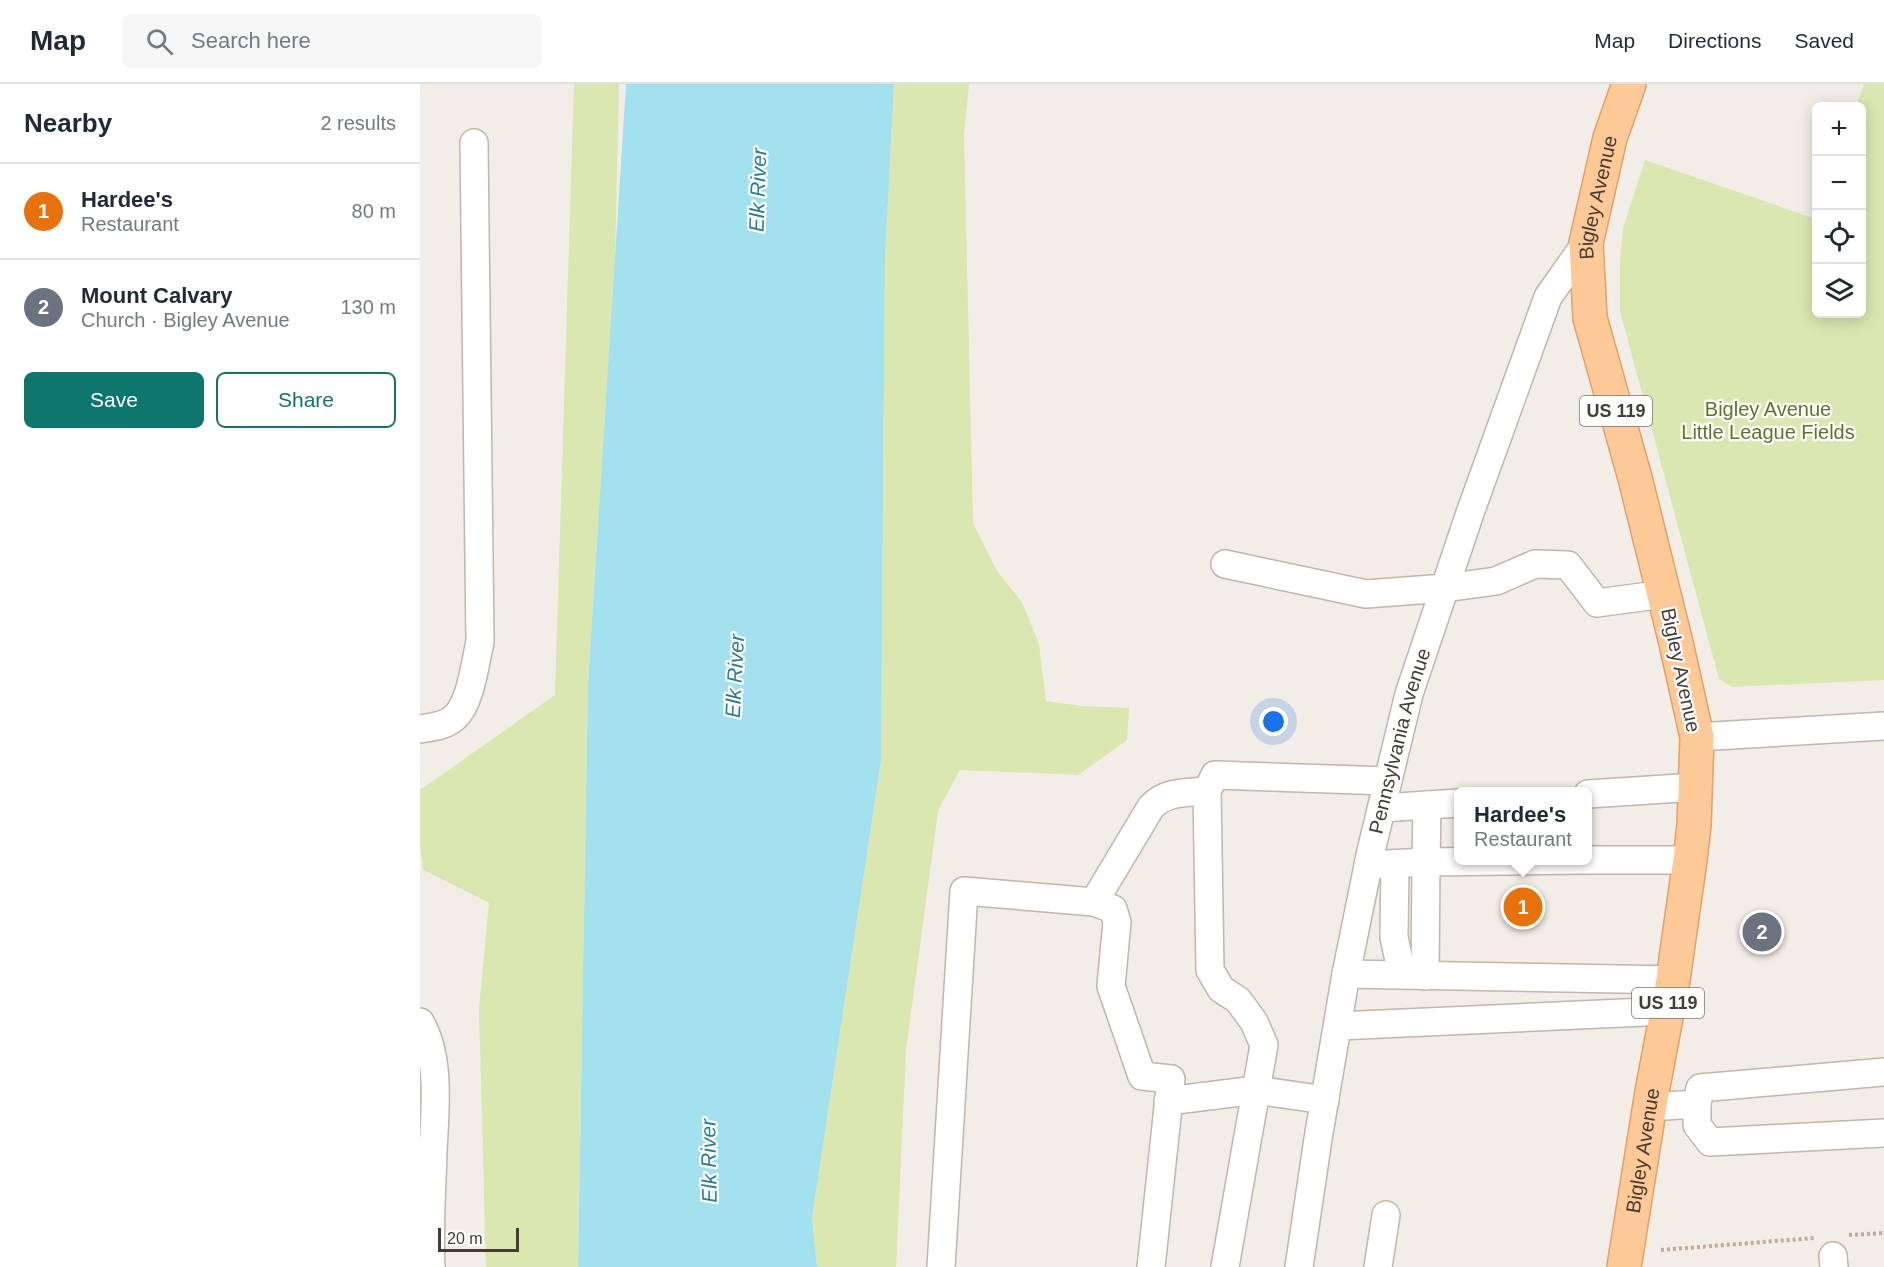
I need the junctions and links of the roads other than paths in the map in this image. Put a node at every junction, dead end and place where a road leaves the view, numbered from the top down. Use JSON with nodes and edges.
{"nodes":[{"id":1,"x":1629,"y":84,"type":"edge"},
{"id":2,"x":474,"y":142,"type":"dead end"},
{"id":3,"x":1586,"y":243,"type":"junction"},
{"id":4,"x":1225,"y":564,"type":"dead end"},
{"id":5,"x":1445,"y":588,"type":"junction"},
{"id":6,"x":1664,"y":594,"type":"junction"},
{"id":7,"x":1884,"y":726,"type":"edge"},
{"id":8,"x":420,"y":729,"type":"edge"},
{"id":9,"x":1697,"y":737,"type":"junction"},
{"id":10,"x":1388,"y":781,"type":"junction"},
{"id":11,"x":1696,"y":787,"type":"junction"},
{"id":12,"x":1207,"y":791,"type":"junction"},
{"id":13,"x":1592,"y":794,"type":"edge"},
{"id":14,"x":1454,"y":803,"type":"edge"},
{"id":15,"x":1427,"y":805,"type":"junction"},
{"id":16,"x":1382,"y":807,"type":"junction"},
{"id":17,"x":1690,"y":860,"type":"junction"},
{"id":18,"x":1592,"y":861,"type":"edge"},
{"id":19,"x":1426,"y":862,"type":"junction"},
{"id":20,"x":1454,"y":862,"type":"edge"},
{"id":21,"x":1395,"y":864,"type":"junction"},
{"id":22,"x":1368,"y":866,"type":"junction"},
{"id":23,"x":1094,"y":902,"type":"junction"},
{"id":24,"x":1346,"y":974,"type":"junction"},
{"id":25,"x":1414,"y":975,"type":"junction"},
{"id":26,"x":1670,"y":995,"type":"junction"},
{"id":27,"x":420,"y":1022,"type":"edge"},
{"id":28,"x":1338,"y":1026,"type":"junction"},
{"id":29,"x":1884,"y":1072,"type":"edge"},
{"id":30,"x":1256,"y":1090,"type":"junction"},
{"id":31,"x":1325,"y":1100,"type":"junction"},
{"id":32,"x":1168,"y":1101,"type":"junction"},
{"id":33,"x":1697,"y":1104,"type":"junction"},
{"id":34,"x":1649,"y":1107,"type":"junction"},
{"id":35,"x":1884,"y":1133,"type":"edge"},
{"id":36,"x":1386,"y":1215,"type":"dead end"},
{"id":37,"x":431,"y":1267,"type":"edge"},
{"id":38,"x":941,"y":1267,"type":"edge"},
{"id":39,"x":1151,"y":1267,"type":"edge"},
{"id":40,"x":1225,"y":1267,"type":"edge"},
{"id":41,"x":1299,"y":1267,"type":"edge"},
{"id":42,"x":1378,"y":1267,"type":"edge"},
{"id":43,"x":1624,"y":1267,"type":"edge"}],
"edges":[{"from":1,"to":3,"type":"main road","name":"Bigley Avenue","number":"US 119"},
{"from":2,"to":8,"type":"street"},
{"from":3,"to":5,"type":"street","name":"Pennsylvania Avenue"},
{"from":3,"to":6,"type":"main road","name":"Bigley Avenue","number":"US 119"},
{"from":4,"to":5,"type":"street"},
{"from":5,"to":6,"type":"street"},
{"from":5,"to":10,"type":"street","name":"Pennsylvania Avenue"},
{"from":6,"to":9,"type":"main road","name":"Bigley Avenue","number":"US 119"},
{"from":7,"to":9,"type":"street"},
{"from":9,"to":11,"type":"main road","name":"Bigley Avenue","number":"US 119"},
{"from":10,"to":12,"type":"street"},
{"from":10,"to":16,"type":"street","name":"Pennsylvania Avenue"},
{"from":11,"to":13,"type":"street"},
{"from":11,"to":17,"type":"main road","name":"Bigley Avenue","number":"US 119"},
{"from":12,"to":23,"type":"street"},
{"from":12,"to":30,"type":"street"},
{"from":14,"to":15,"type":"street"},
{"from":15,"to":16,"type":"street"},
{"from":15,"to":19,"type":"street"},
{"from":16,"to":22,"type":"street","name":"Pennsylvania Avenue"},
{"from":17,"to":18,"type":"street"},
{"from":17,"to":26,"type":"main road","name":"Bigley Avenue","number":"US 119"},
{"from":19,"to":20,"type":"street"},
{"from":19,"to":21,"type":"street"},
{"from":19,"to":25,"type":"street"},
{"from":21,"to":22,"type":"street"},
{"from":21,"to":25,"type":"street"},
{"from":22,"to":24,"type":"street","name":"Pennsylvania Avenue"},
{"from":23,"to":32,"type":"street"},
{"from":23,"to":38,"type":"street"},
{"from":24,"to":25,"type":"street"},
{"from":24,"to":28,"type":"street","name":"Pennsylvania Avenue"},
{"from":25,"to":26,"type":"street"},
{"from":26,"to":28,"type":"street"},
{"from":26,"to":34,"type":"main road","name":"Bigley Avenue","number":"US 119"},
{"from":27,"to":37,"type":"street"},
{"from":28,"to":31,"type":"street","name":"Pennsylvania Avenue"},
{"from":29,"to":33,"type":"street"},
{"from":30,"to":31,"type":"street"},
{"from":30,"to":32,"type":"street"},
{"from":30,"to":40,"type":"street"},
{"from":31,"to":41,"type":"street","name":"Pennsylvania Avenue"},
{"from":32,"to":39,"type":"street"},
{"from":33,"to":34,"type":"street"},
{"from":33,"to":35,"type":"street"},
{"from":34,"to":43,"type":"main road","name":"Bigley Avenue","number":"US 119"},
{"from":36,"to":42,"type":"street"}]}
